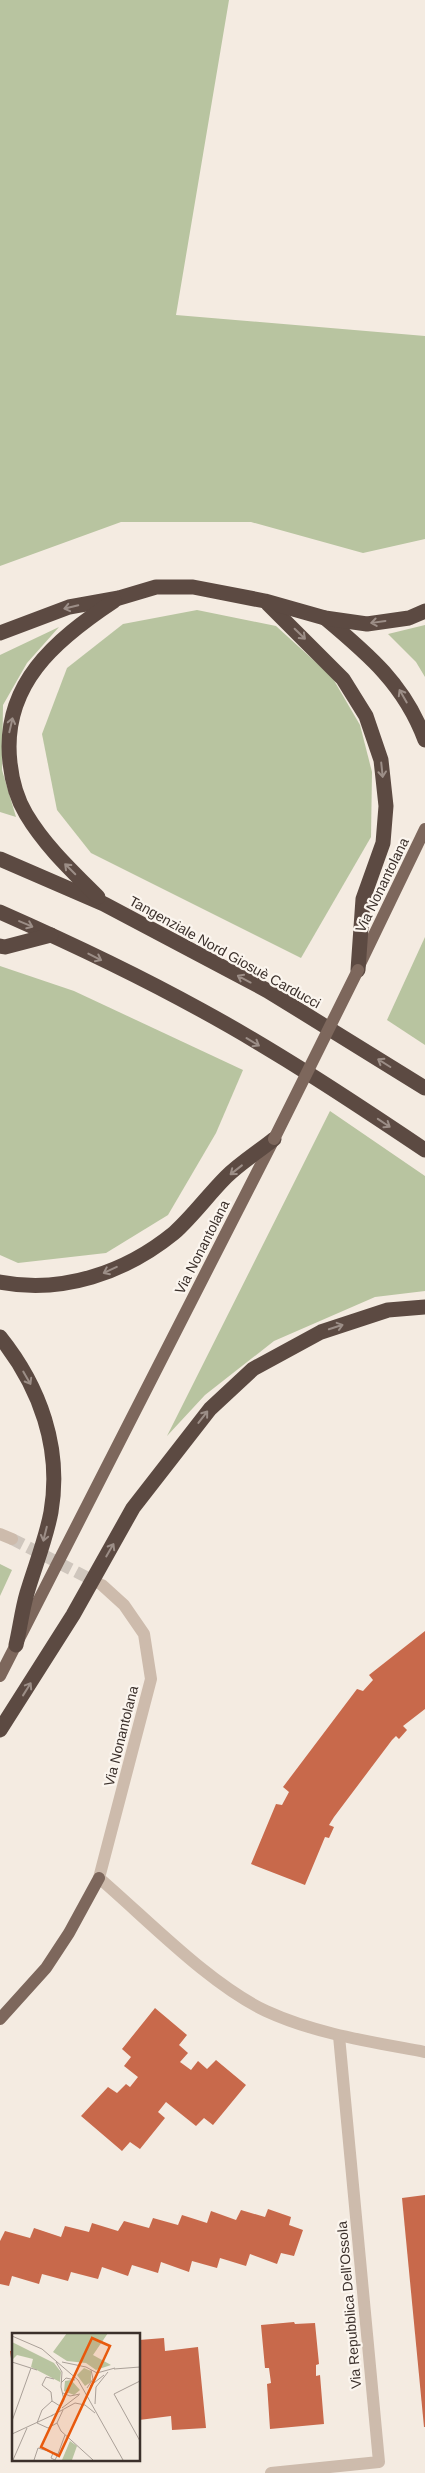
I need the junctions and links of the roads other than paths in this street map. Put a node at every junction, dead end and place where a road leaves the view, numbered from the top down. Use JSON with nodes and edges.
{"nodes":[{"id":1,"x":119,"y":598,"type":"junction"},
{"id":2,"x":265,"y":601,"type":"junction"},
{"id":3,"x":425,"y":611,"type":"edge"},
{"id":4,"x":325,"y":618,"type":"junction"},
{"id":5,"x":0,"y":633,"type":"edge"},
{"id":6,"x":425,"y":740,"type":"edge"},
{"id":7,"x":425,"y":829,"type":"edge"},
{"id":8,"x":0,"y":859,"type":"edge"},
{"id":9,"x":104,"y":904,"type":"junction"},
{"id":10,"x":0,"y":912,"type":"edge"},
{"id":11,"x":51,"y":935,"type":"junction"},
{"id":12,"x":0,"y":946,"type":"edge"},
{"id":13,"x":358,"y":970,"type":"junction"},
{"id":14,"x":425,"y":1088,"type":"edge"},
{"id":15,"x":274,"y":1139,"type":"junction"},
{"id":16,"x":425,"y":1150,"type":"edge"},
{"id":17,"x":0,"y":1282,"type":"edge"},
{"id":18,"x":425,"y":1307,"type":"edge"},
{"id":19,"x":0,"y":1337,"type":"edge"},
{"id":20,"x":102,"y":1585,"type":"tunnel mouth"},
{"id":21,"x":16,"y":1645,"type":"junction"},
{"id":22,"x":0,"y":1676,"type":"edge"},
{"id":23,"x":0,"y":1730,"type":"edge"},
{"id":24,"x":98,"y":1878,"type":"junction"},
{"id":25,"x":0,"y":2019,"type":"edge"},
{"id":26,"x":340,"y":2036,"type":"junction"},
{"id":27,"x":425,"y":2052,"type":"edge"},
{"id":28,"x":379,"y":2467,"type":"edge"},
{"id":29,"x":273,"y":2473,"type":"edge"}],
"edges":[{"from":1,"to":2,"type":"highway"},
{"from":1,"to":5,"type":"highway","one_way":true},
{"from":9,"to":1,"type":"highway","one_way":true},
{"from":2,"to":4,"type":"highway"},
{"from":2,"to":13,"type":"highway","one_way":true},
{"from":3,"to":4,"type":"highway","one_way":true},
{"from":6,"to":4,"type":"highway","one_way":true},
{"from":7,"to":13,"type":"main road","name":"Via Nonantolana"},
{"from":8,"to":9,"type":"highway","name":"Tangenziale Nord Giosuè Carducci"},
{"from":14,"to":9,"type":"highway","name":"Tangenziale Nord Giosuè Carducci","one_way":true},
{"from":10,"to":11,"type":"highway","one_way":true},
{"from":11,"to":12,"type":"highway"},
{"from":11,"to":16,"type":"highway","one_way":true},
{"from":13,"to":15,"type":"main road","name":"Via Nonantolana","bridge":true},
{"from":15,"to":17,"type":"highway","one_way":true},
{"from":15,"to":21,"type":"main road","name":"Via Nonantolana"},
{"from":23,"to":18,"type":"highway","one_way":true},
{"from":19,"to":21,"type":"highway","one_way":true},
{"from":20,"to":24,"type":"street","name":"Via Nonantolana"},
{"from":21,"to":22,"type":"main road","name":"Via Nonantolana"},
{"from":24,"to":25,"type":"main road"},
{"from":24,"to":26,"type":"street"},
{"from":26,"to":27,"type":"street"},
{"from":26,"to":28,"type":"street","name":"Via Repubblica Dell'Ossola"},
{"from":28,"to":29,"type":"street","name":"Via Repubblica Dell'Ossola"}]}
